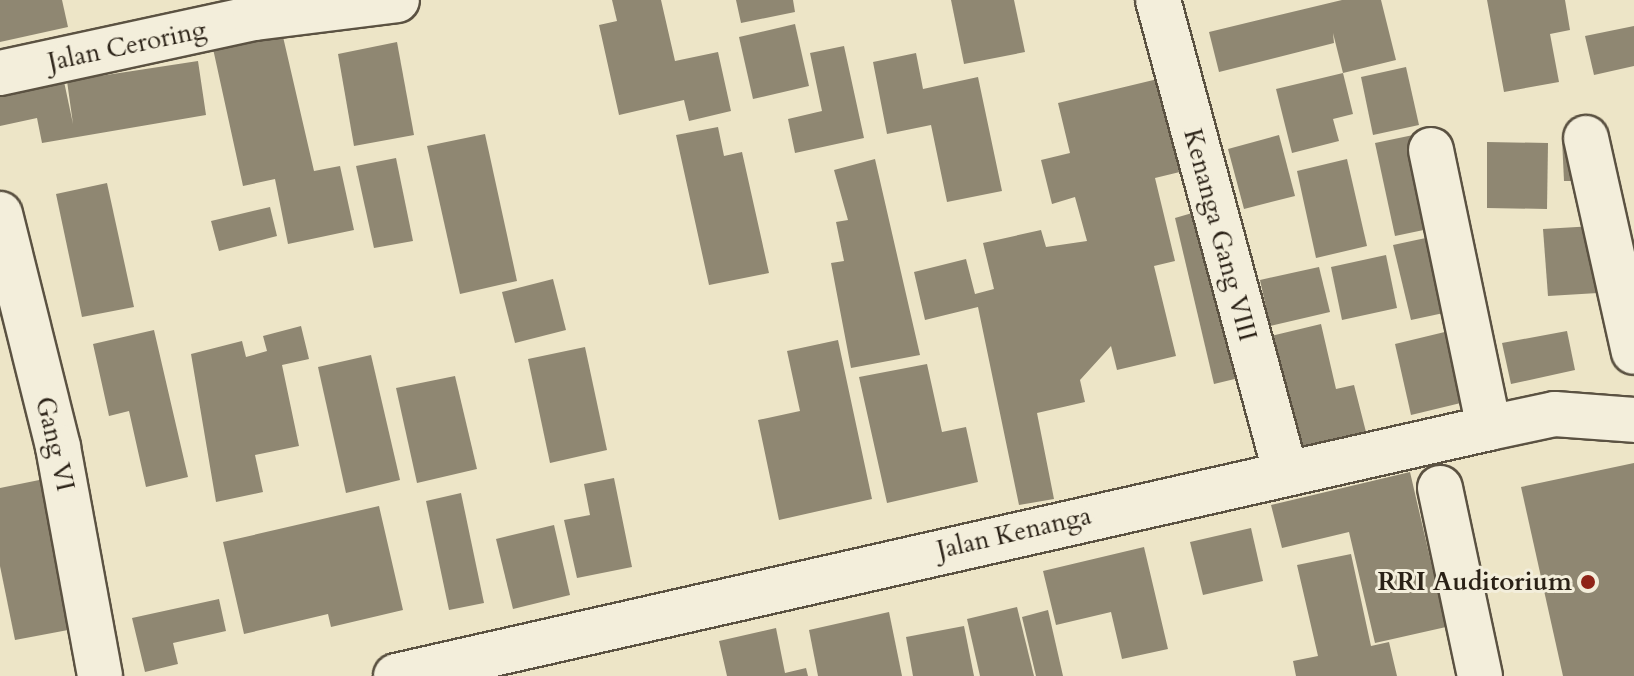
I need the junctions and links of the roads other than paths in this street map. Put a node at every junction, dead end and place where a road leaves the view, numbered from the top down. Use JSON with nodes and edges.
{"nodes":[{"id":1,"x":397,"y":0,"type":"edge"},
{"id":2,"x":1158,"y":0,"type":"edge"},
{"id":3,"x":0,"y":73,"type":"edge"},
{"id":4,"x":1586,"y":138,"type":"dead end"},
{"id":5,"x":1431,"y":150,"type":"dead end"},
{"id":6,"x":0,"y":214,"type":"edge"},
{"id":7,"x":1634,"y":352,"type":"edge"},
{"id":8,"x":1634,"y":420,"type":"edge"},
{"id":9,"x":1489,"y":428,"type":"junction"},
{"id":10,"x":1285,"y":470,"type":"junction"},
{"id":11,"x":1440,"y":488,"type":"dead end"},
{"id":12,"x":100,"y":676,"type":"edge"},
{"id":13,"x":396,"y":676,"type":"edge"},
{"id":14,"x":1480,"y":676,"type":"edge"}],
"edges":[{"from":1,"to":3,"type":"street","name":"Jalan Ceroring"},
{"from":2,"to":10,"type":"street","name":"Kenanga Gang VIII"},
{"from":4,"to":7,"type":"street"},
{"from":5,"to":9,"type":"street"},
{"from":6,"to":12,"type":"street","name":"Gang VI"},
{"from":8,"to":9,"type":"street","name":"Jalan Kenanga"},
{"from":9,"to":10,"type":"street","name":"Jalan Kenanga"},
{"from":10,"to":13,"type":"street","name":"Jalan Kenanga"},
{"from":11,"to":14,"type":"street"}]}
